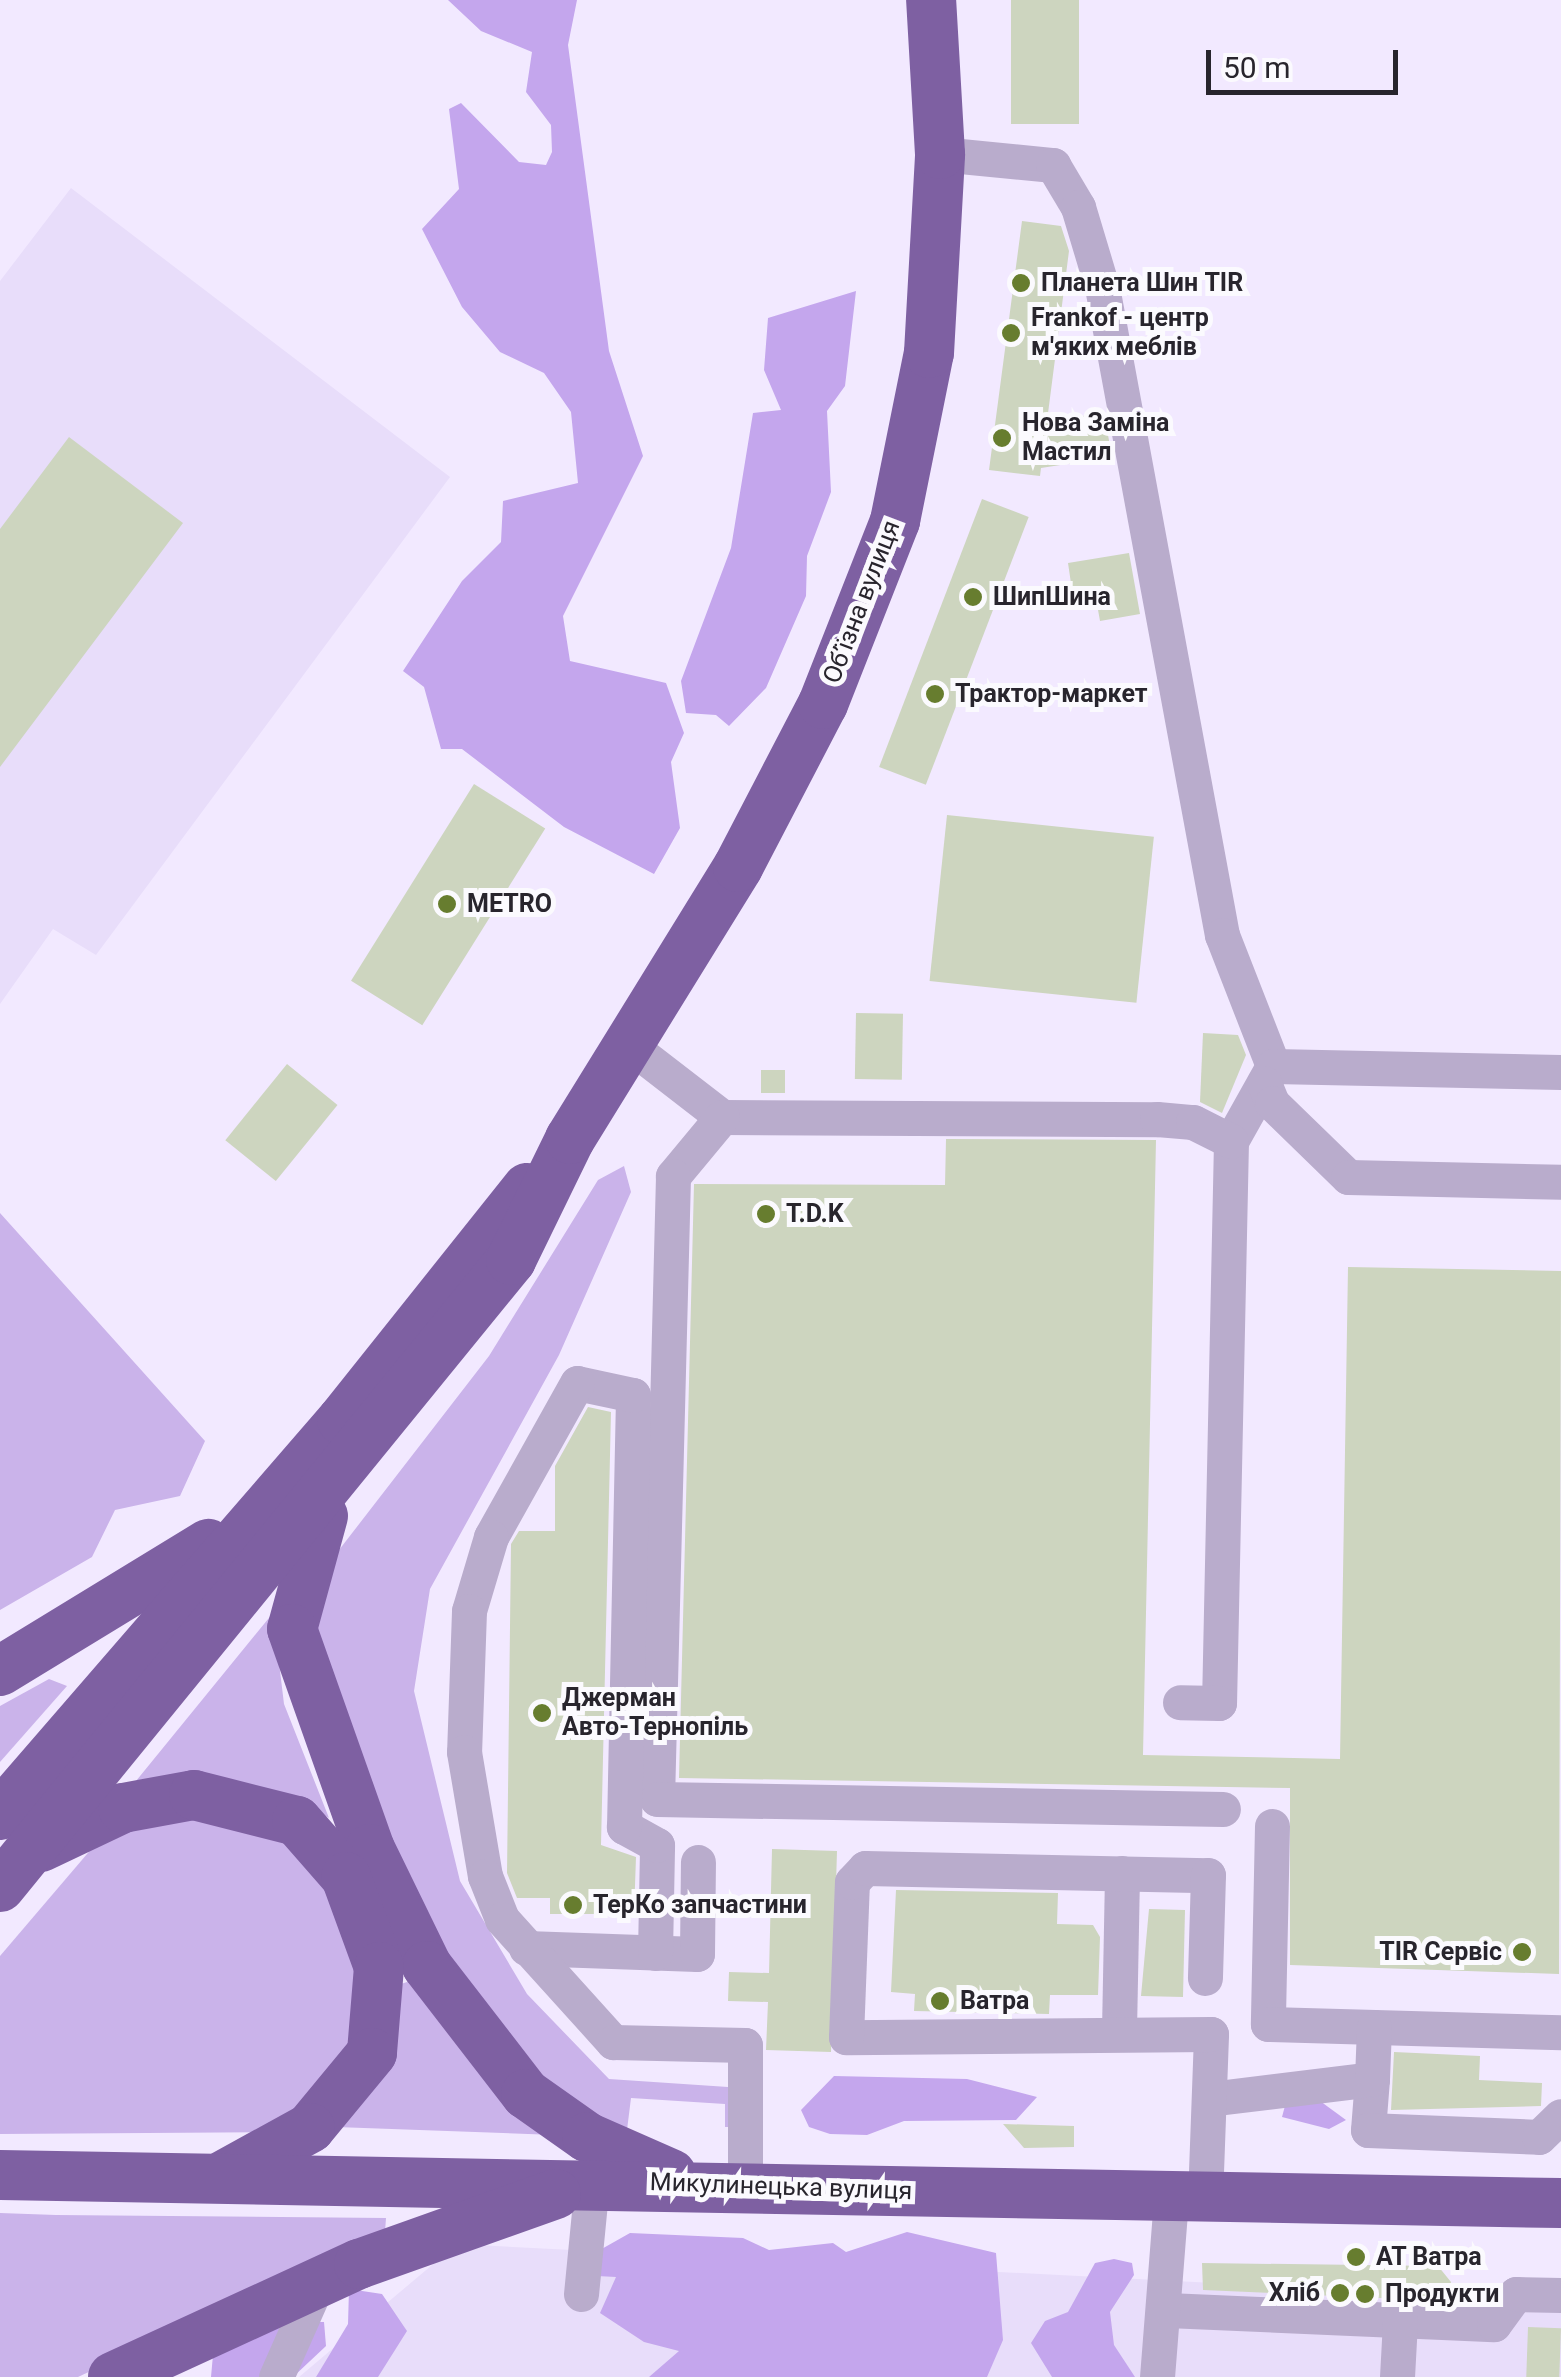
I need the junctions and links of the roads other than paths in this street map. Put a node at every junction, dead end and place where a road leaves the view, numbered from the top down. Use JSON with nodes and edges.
{"nodes":[{"id":1,"x":931,"y":0,"type":"edge"},
{"id":2,"x":940,"y":154,"type":"junction"},
{"id":3,"x":629,"y":1045,"type":"junction"},
{"id":4,"x":1561,"y":1072,"type":"edge"},
{"id":5,"x":1268,"y":1074,"type":"junction"},
{"id":6,"x":722,"y":1117,"type":"junction"},
{"id":7,"x":570,"y":1139,"type":"junction"},
{"id":8,"x":1231,"y":1141,"type":"junction"},
{"id":9,"x":1561,"y":1182,"type":"edge"},
{"id":10,"x":338,"y":1479,"type":"junction"},
{"id":11,"x":262,"y":1508,"type":"junction"},
{"id":12,"x":0,"y":1671,"type":"edge"},
{"id":13,"x":1180,"y":1702,"type":"dead end"},
{"id":14,"x":1222,"y":1808,"type":"dead end"},
{"id":15,"x":1272,"y":1826,"type":"dead end"},
{"id":16,"x":9,"y":1828,"type":"edge"},
{"id":17,"x":698,"y":1862,"type":"dead end"},
{"id":18,"x":1122,"y":1873,"type":"junction"},
{"id":19,"x":526,"y":1948,"type":"junction"},
{"id":20,"x":656,"y":1953,"type":"junction"},
{"id":21,"x":1205,"y":1978,"type":"dead end"},
{"id":22,"x":1374,"y":2027,"type":"junction"},
{"id":23,"x":1119,"y":2032,"type":"junction"},
{"id":24,"x":1561,"y":2032,"type":"edge"},
{"id":25,"x":1372,"y":2079,"type":"junction"},
{"id":26,"x":1209,"y":2099,"type":"junction"},
{"id":27,"x":1561,"y":2116,"type":"edge"},
{"id":28,"x":0,"y":2175,"type":"edge"},
{"id":29,"x":219,"y":2178,"type":"junction"},
{"id":30,"x":588,"y":2182,"type":"junction"},
{"id":31,"x":696,"y":2185,"type":"junction"},
{"id":32,"x":745,"y":2186,"type":"junction"},
{"id":33,"x":1188,"y":2199,"type":"junction"},
{"id":34,"x":1558,"y":2199,"type":"edge"},
{"id":35,"x":318,"y":2282,"type":"junction"},
{"id":36,"x":581,"y":2294,"type":"dead end"},
{"id":37,"x":1561,"y":2295,"type":"edge"},
{"id":38,"x":1167,"y":2310,"type":"junction"},
{"id":39,"x":1400,"y":2321,"type":"junction"},
{"id":40,"x":112,"y":2377,"type":"edge"},
{"id":41,"x":276,"y":2377,"type":"edge"},
{"id":42,"x":1156,"y":2377,"type":"edge"},
{"id":43,"x":1397,"y":2377,"type":"edge"}],
"edges":[{"from":1,"to":2,"type":"highway","name":"Обʼїзна вулиця"},
{"from":2,"to":3,"type":"highway","name":"Обʼїзна вулиця"},
{"from":2,"to":5,"type":"lane"},
{"from":3,"to":6,"type":"lane"},
{"from":3,"to":7,"type":"highway","name":"Обʼїзна вулиця"},
{"from":4,"to":5,"type":"lane"},
{"from":5,"to":8,"type":"lane"},
{"from":5,"to":9,"type":"lane"},
{"from":6,"to":8,"type":"lane"},
{"from":6,"to":14,"type":"lane"},
{"from":7,"to":10,"type":"highway"},
{"from":7,"to":11,"type":"highway"},
{"from":8,"to":13,"type":"lane"},
{"from":10,"to":16,"type":"highway"},
{"from":10,"to":31,"type":"highway"},
{"from":11,"to":12,"type":"highway"},
{"from":11,"to":16,"type":"highway"},
{"from":15,"to":22,"type":"lane"},
{"from":16,"to":29,"type":"highway"},
{"from":17,"to":20,"type":"lane"},
{"from":18,"to":21,"type":"lane"},
{"from":18,"to":23,"type":"lane"},
{"from":18,"to":23,"type":"lane"},
{"from":19,"to":20,"type":"lane"},
{"from":19,"to":20,"type":"lane"},
{"from":19,"to":32,"type":"lane"},
{"from":22,"to":24,"type":"lane"},
{"from":22,"to":25,"type":"lane"},
{"from":23,"to":26,"type":"lane"},
{"from":25,"to":26,"type":"lane"},
{"from":25,"to":27,"type":"lane"},
{"from":26,"to":33,"type":"lane"},
{"from":28,"to":29,"type":"highway","name":"Микулинецька вулиця"},
{"from":29,"to":30,"type":"highway","name":"Микулинецька вулиця"},
{"from":30,"to":31,"type":"highway","name":"Микулинецька вулиця"},
{"from":30,"to":35,"type":"highway"},
{"from":30,"to":36,"type":"lane"},
{"from":31,"to":32,"type":"highway","name":"Микулинецька вулиця"},
{"from":32,"to":33,"type":"highway","name":"Микулинецька вулиця"},
{"from":33,"to":34,"type":"highway","name":"Микулинецька вулиця"},
{"from":33,"to":38,"type":"lane"},
{"from":35,"to":40,"type":"highway"},
{"from":35,"to":41,"type":"lane"},
{"from":37,"to":39,"type":"lane"},
{"from":38,"to":39,"type":"lane"},
{"from":38,"to":42,"type":"lane"},
{"from":39,"to":43,"type":"lane"}]}
